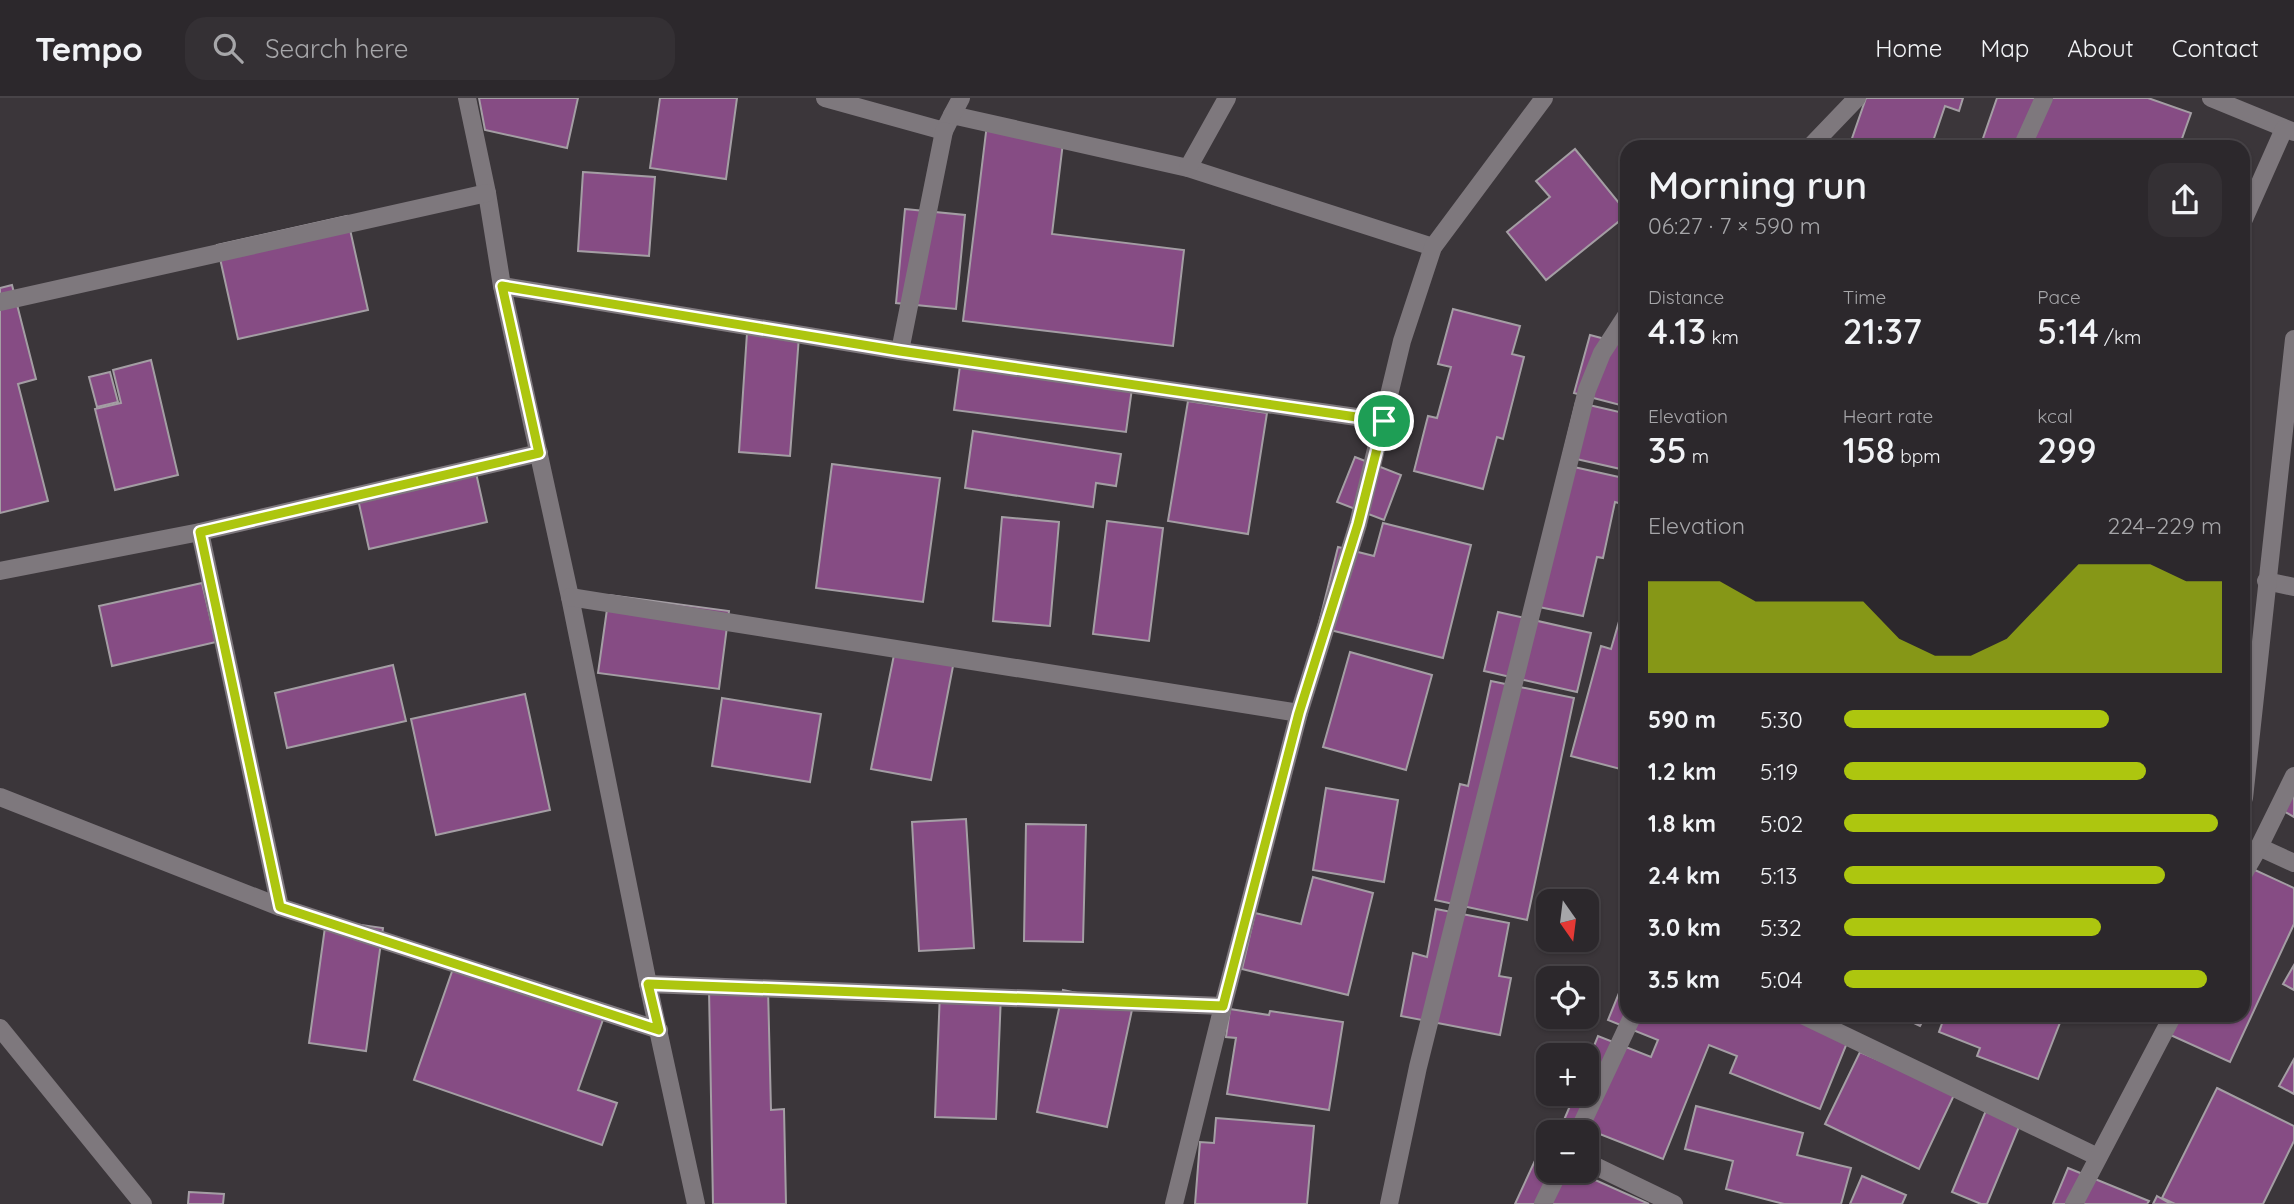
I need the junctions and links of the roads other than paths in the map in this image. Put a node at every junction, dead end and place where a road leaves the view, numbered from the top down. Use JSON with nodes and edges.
{"nodes":[{"id":1,"x":467,"y":98,"type":"edge"},
{"id":2,"x":825,"y":98,"type":"edge"},
{"id":3,"x":961,"y":98,"type":"edge"},
{"id":4,"x":1227,"y":98,"type":"edge"},
{"id":5,"x":1544,"y":98,"type":"edge"},
{"id":6,"x":1857,"y":98,"type":"edge"},
{"id":7,"x":2044,"y":98,"type":"edge"},
{"id":8,"x":2211,"y":98,"type":"edge"},
{"id":9,"x":948,"y":123,"type":"junction"},
{"id":10,"x":2289,"y":130,"type":"edge"},
{"id":11,"x":1817,"y":140,"type":"edge"},
{"id":12,"x":2025,"y":140,"type":"edge"},
{"id":13,"x":1188,"y":169,"type":"junction"},
{"id":14,"x":487,"y":193,"type":"junction"},
{"id":15,"x":2250,"y":207,"type":"edge"},
{"id":16,"x":1433,"y":247,"type":"junction"},
{"id":17,"x":502,"y":286,"type":"junction"},
{"id":18,"x":0,"y":303,"type":"edge"},
{"id":19,"x":1620,"y":325,"type":"edge"},
{"id":20,"x":2294,"y":339,"type":"edge"},
{"id":21,"x":900,"y":351,"type":"junction"},
{"id":22,"x":1384,"y":421,"type":"junction"},
{"id":23,"x":539,"y":453,"type":"junction"},
{"id":24,"x":200,"y":532,"type":"junction"},
{"id":25,"x":0,"y":571,"type":"edge"},
{"id":26,"x":2266,"y":581,"type":"junction"},
{"id":27,"x":2294,"y":587,"type":"edge"},
{"id":28,"x":570,"y":597,"type":"junction"},
{"id":29,"x":1299,"y":713,"type":"junction"},
{"id":30,"x":2250,"y":739,"type":"edge"},
{"id":31,"x":2294,"y":776,"type":"edge"},
{"id":32,"x":0,"y":797,"type":"edge"},
{"id":33,"x":2259,"y":847,"type":"junction"},
{"id":34,"x":2250,"y":863,"type":"edge"},
{"id":35,"x":2294,"y":863,"type":"edge"},
{"id":36,"x":280,"y":907,"type":"junction"},
{"id":37,"x":648,"y":984,"type":"junction"},
{"id":38,"x":1223,"y":1006,"type":"junction"},
{"id":39,"x":1630,"y":1022,"type":"edge"},
{"id":40,"x":1816,"y":1022,"type":"edge"},
{"id":41,"x":2169,"y":1022,"type":"edge"},
{"id":42,"x":0,"y":1028,"type":"edge"},
{"id":43,"x":659,"y":1030,"type":"junction"},
{"id":44,"x":1584,"y":1120,"type":"edge"},
{"id":45,"x":2098,"y":1157,"type":"junction"},
{"id":46,"x":1599,"y":1168,"type":"edge"},
{"id":47,"x":1553,"y":1183,"type":"edge"},
{"id":48,"x":143,"y":1204,"type":"edge"},
{"id":49,"x":696,"y":1204,"type":"edge"},
{"id":50,"x":1174,"y":1204,"type":"edge"},
{"id":51,"x":1390,"y":1204,"type":"edge"},
{"id":52,"x":1543,"y":1204,"type":"edge"},
{"id":53,"x":1674,"y":1204,"type":"edge"},
{"id":54,"x":2074,"y":1204,"type":"edge"}],
"edges":[{"from":1,"to":14,"type":"street"},
{"from":2,"to":9,"type":"street"},
{"from":3,"to":9,"type":"street"},
{"from":4,"to":13,"type":"street"},
{"from":5,"to":16,"type":"street"},
{"from":6,"to":11,"type":"street"},
{"from":7,"to":12,"type":"street"},
{"from":8,"to":10,"type":"street"},
{"from":9,"to":13,"type":"street"},
{"from":9,"to":21,"type":"street"},
{"from":10,"to":15,"type":"street"},
{"from":13,"to":16,"type":"street"},
{"from":14,"to":17,"type":"street"},
{"from":14,"to":18,"type":"street"},
{"from":16,"to":22,"type":"street"},
{"from":17,"to":21,"type":"street"},
{"from":17,"to":23,"type":"street"},
{"from":19,"to":51,"type":"street"},
{"from":20,"to":26,"type":"street"},
{"from":21,"to":22,"type":"street"},
{"from":22,"to":29,"type":"street"},
{"from":23,"to":24,"type":"street"},
{"from":23,"to":28,"type":"street"},
{"from":24,"to":25,"type":"street"},
{"from":24,"to":36,"type":"street"},
{"from":26,"to":27,"type":"street"},
{"from":26,"to":30,"type":"street"},
{"from":28,"to":29,"type":"street"},
{"from":28,"to":37,"type":"street"},
{"from":29,"to":38,"type":"street"},
{"from":31,"to":33,"type":"street"},
{"from":32,"to":36,"type":"street"},
{"from":33,"to":34,"type":"street"},
{"from":33,"to":35,"type":"street"},
{"from":36,"to":43,"type":"street"},
{"from":37,"to":38,"type":"street"},
{"from":37,"to":43,"type":"street"},
{"from":38,"to":50,"type":"street"},
{"from":39,"to":44,"type":"street"},
{"from":40,"to":45,"type":"street"},
{"from":41,"to":45,"type":"street"},
{"from":42,"to":48,"type":"street"},
{"from":43,"to":49,"type":"street"},
{"from":45,"to":54,"type":"street"},
{"from":46,"to":53,"type":"street"},
{"from":47,"to":52,"type":"street"}]}
